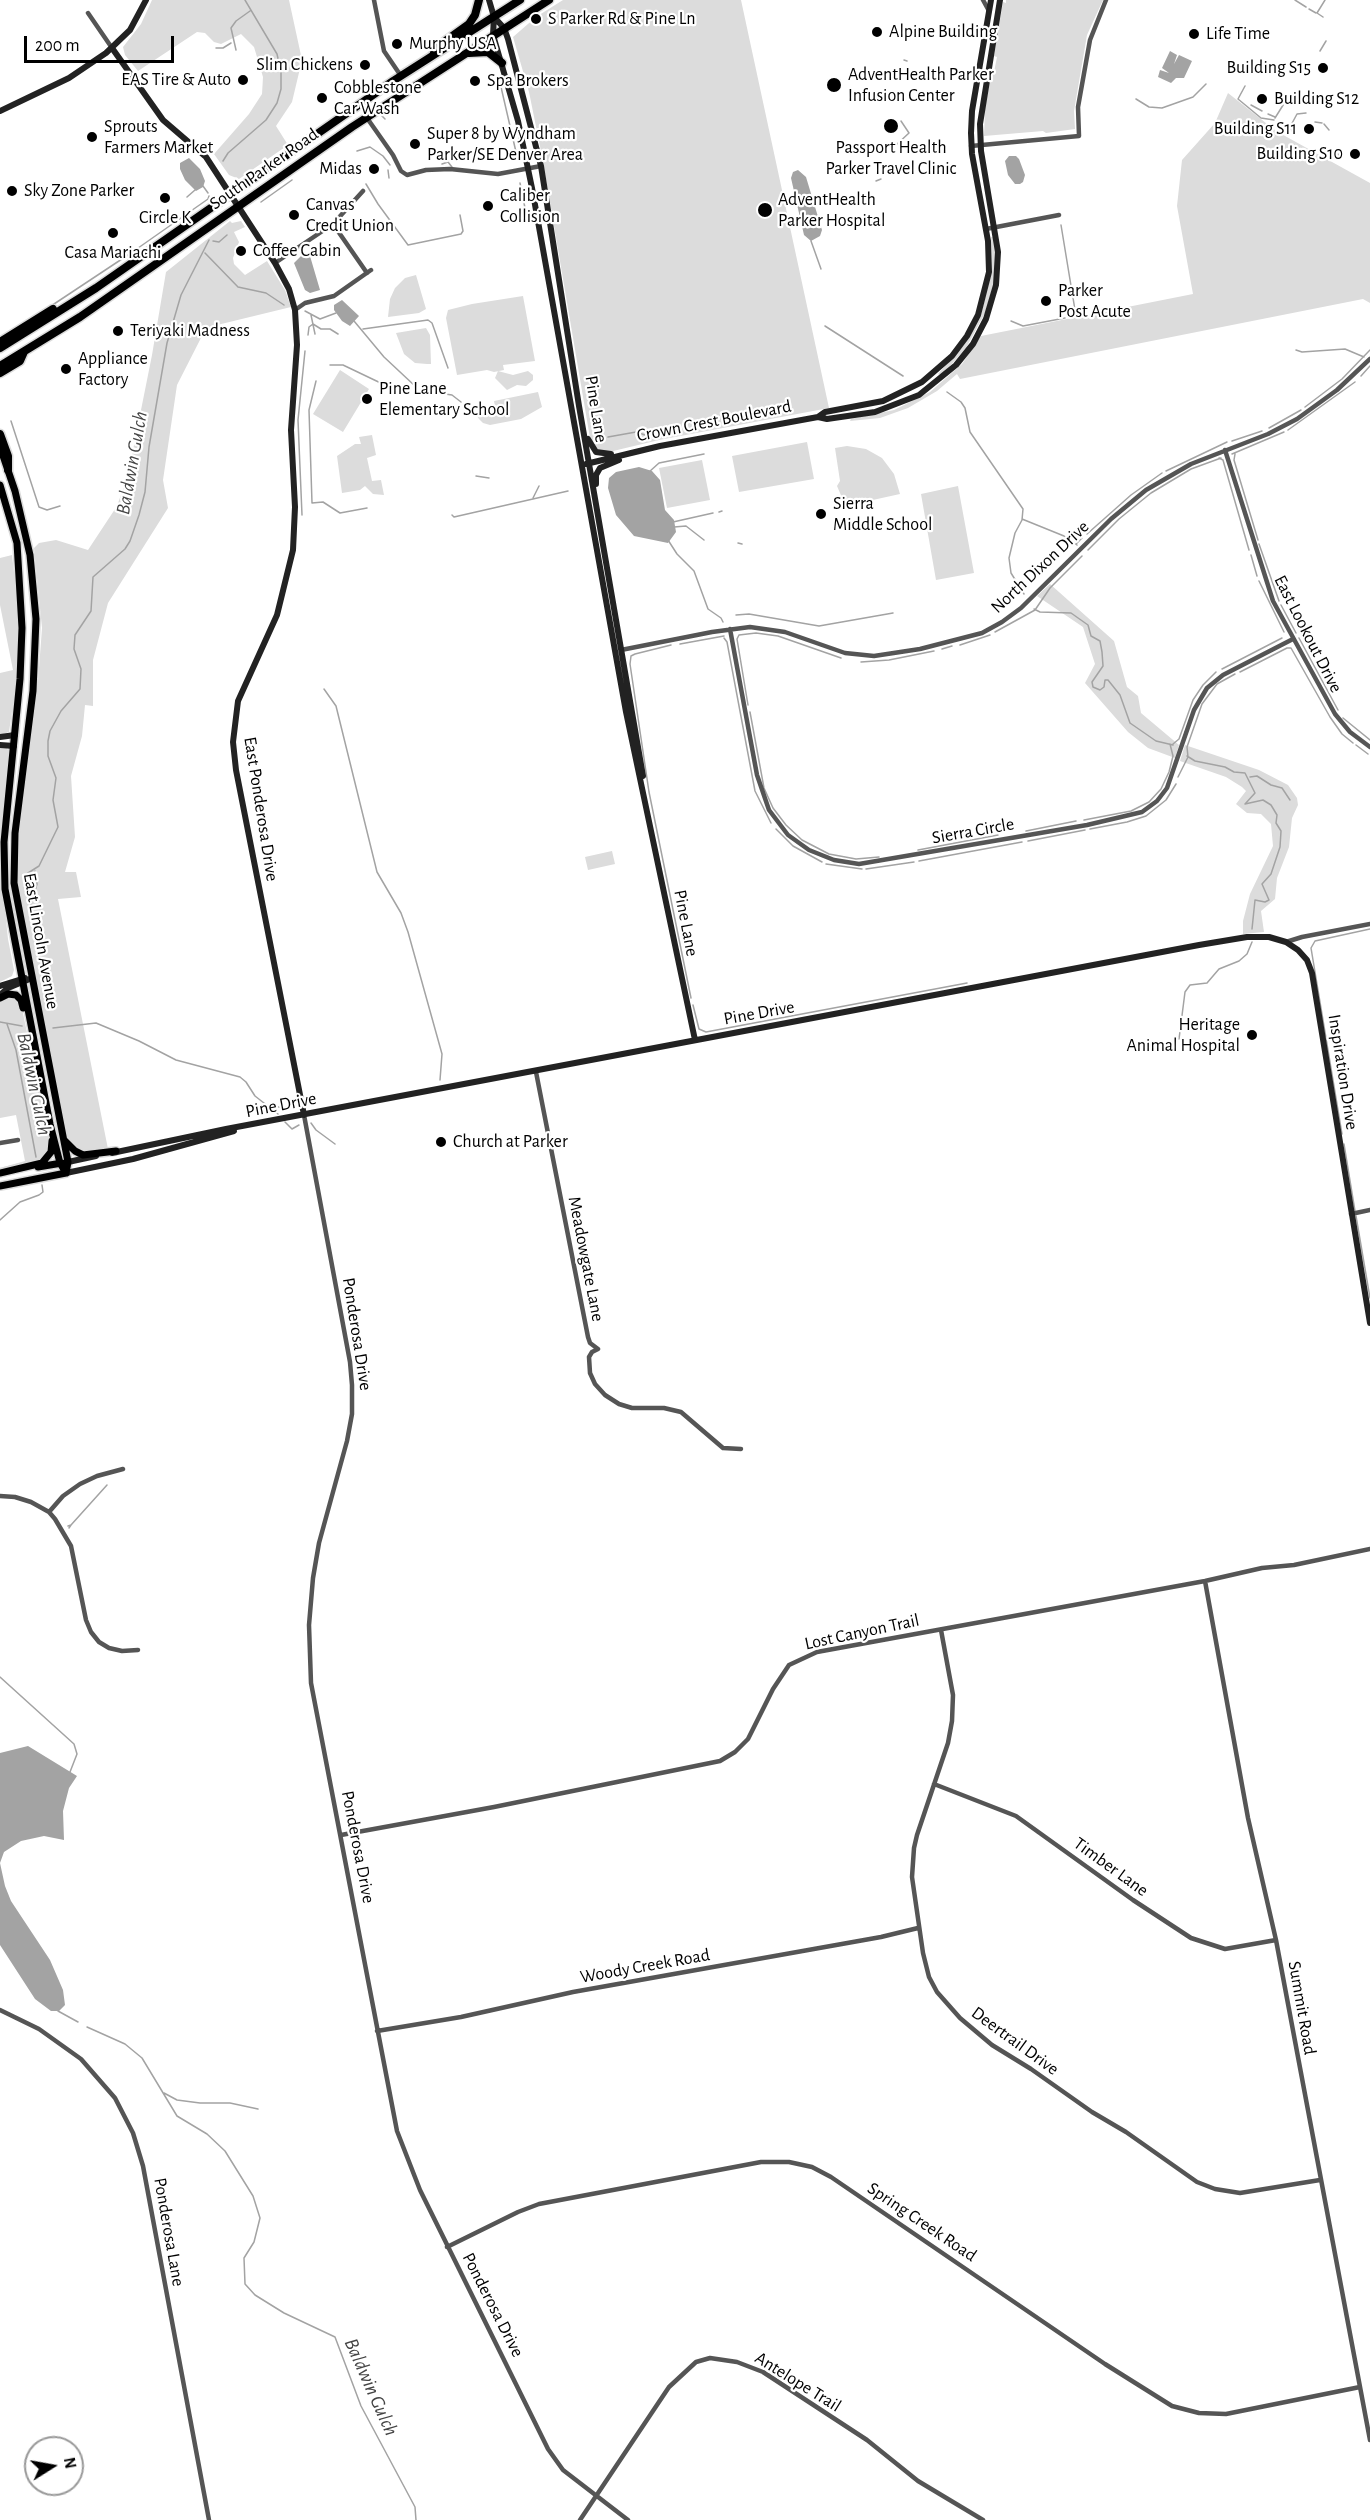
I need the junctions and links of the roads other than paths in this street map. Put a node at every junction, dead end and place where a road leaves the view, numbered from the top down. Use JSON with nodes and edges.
{"nodes":[{"id":1,"x":146,"y":0,"type":"edge"},
{"id":2,"x":374,"y":0,"type":"edge"},
{"id":3,"x":479,"y":0,"type":"edge"},
{"id":4,"x":489,"y":0,"type":"edge"},
{"id":5,"x":520,"y":0,"type":"edge"},
{"id":6,"x":549,"y":0,"type":"edge"},
{"id":7,"x":983,"y":0,"type":"edge"},
{"id":8,"x":991,"y":0,"type":"edge"},
{"id":9,"x":1000,"y":0,"type":"edge"},
{"id":10,"x":1107,"y":0,"type":"edge"},
{"id":11,"x":989,"y":11,"type":"junction"},
{"id":12,"x":88,"y":13,"type":"dead end"},
{"id":13,"x":494,"y":17,"type":"junction"},
{"id":14,"x":504,"y":28,"type":"junction"},
{"id":15,"x":493,"y":34,"type":"junction"},
{"id":16,"x":112,"y":48,"type":"junction"},
{"id":17,"x":463,"y":54,"type":"junction"},
{"id":18,"x":431,"y":57,"type":"junction"},
{"id":19,"x":502,"y":63,"type":"junction"},
{"id":20,"x":980,"y":63,"type":"junction"},
{"id":21,"x":989,"y":65,"type":"junction"},
{"id":22,"x":401,"y":76,"type":"junction"},
{"id":23,"x":0,"y":111,"type":"edge"},
{"id":24,"x":367,"y":118,"type":"junction"},
{"id":25,"x":980,"y":145,"type":"junction"},
{"id":26,"x":972,"y":146,"type":"junction"},
{"id":27,"x":541,"y":166,"type":"junction"},
{"id":28,"x":528,"y":168,"type":"junction"},
{"id":29,"x":363,"y":191,"type":"dead end"},
{"id":30,"x":230,"y":194,"type":"junction"},
{"id":31,"x":239,"y":207,"type":"junction"},
{"id":32,"x":1059,"y":214,"type":"dead end"},
{"id":33,"x":333,"y":224,"type":"junction"},
{"id":34,"x":995,"y":227,"type":"junction"},
{"id":35,"x":986,"y":229,"type":"junction"},
{"id":36,"x":275,"y":263,"type":"junction"},
{"id":37,"x":293,"y":300,"type":"junction"},
{"id":38,"x":305,"y":303,"type":"junction"},
{"id":39,"x":68,"y":306,"type":"junction"},
{"id":40,"x":295,"y":310,"type":"junction"},
{"id":41,"x":0,"y":342,"type":"edge"},
{"id":42,"x":0,"y":348,"type":"edge"},
{"id":43,"x":24,"y":352,"type":"junction"},
{"id":44,"x":1370,"y":359,"type":"edge"},
{"id":45,"x":0,"y":366,"type":"edge"},
{"id":46,"x":0,"y":373,"type":"edge"},
{"id":47,"x":580,"y":401,"type":"junction"},
{"id":48,"x":818,"y":417,"type":"junction"},
{"id":49,"x":0,"y":434,"type":"edge"},
{"id":50,"x":0,"y":447,"type":"edge"},
{"id":51,"x":650,"y":448,"type":"junction"},
{"id":52,"x":1225,"y":450,"type":"junction"},
{"id":53,"x":586,"y":464,"type":"junction"},
{"id":54,"x":8,"y":470,"type":"junction"},
{"id":55,"x":0,"y":485,"type":"edge"},
{"id":56,"x":604,"y":540,"type":"junction"},
{"id":57,"x":730,"y":629,"type":"junction"},
{"id":58,"x":1293,"y":639,"type":"junction"},
{"id":59,"x":618,"y":650,"type":"junction"},
{"id":60,"x":15,"y":735,"type":"junction"},
{"id":61,"x":0,"y":737,"type":"edge"},
{"id":62,"x":0,"y":745,"type":"edge"},
{"id":63,"x":14,"y":746,"type":"junction"},
{"id":64,"x":1370,"y":747,"type":"edge"},
{"id":65,"x":1370,"y":924,"type":"edge"},
{"id":66,"x":1286,"y":942,"type":"junction"},
{"id":67,"x":32,"y":978,"type":"junction"},
{"id":68,"x":22,"y":981,"type":"junction"},
{"id":69,"x":0,"y":986,"type":"edge"},
{"id":70,"x":0,"y":996,"type":"edge"},
{"id":71,"x":33,"y":1035,"type":"junction"},
{"id":72,"x":695,"y":1040,"type":"junction"},
{"id":73,"x":536,"y":1072,"type":"junction"},
{"id":74,"x":304,"y":1115,"type":"junction"},
{"id":75,"x":50,"y":1124,"type":"junction"},
{"id":76,"x":237,"y":1129,"type":"junction"},
{"id":77,"x":63,"y":1139,"type":"junction"},
{"id":78,"x":18,"y":1140,"type":"dead end"},
{"id":79,"x":0,"y":1143,"type":"edge"},
{"id":80,"x":116,"y":1151,"type":"junction"},
{"id":81,"x":64,"y":1162,"type":"junction"},
{"id":82,"x":0,"y":1173,"type":"edge"},
{"id":83,"x":66,"y":1173,"type":"junction"},
{"id":84,"x":0,"y":1186,"type":"edge"},
{"id":85,"x":1370,"y":1210,"type":"edge"},
{"id":86,"x":1351,"y":1214,"type":"junction"},
{"id":87,"x":1370,"y":1323,"type":"edge"},
{"id":88,"x":741,"y":1449,"type":"dead end"},
{"id":89,"x":123,"y":1469,"type":"dead end"},
{"id":90,"x":0,"y":1496,"type":"edge"},
{"id":91,"x":49,"y":1512,"type":"junction"},
{"id":92,"x":1370,"y":1549,"type":"edge"},
{"id":93,"x":1205,"y":1581,"type":"junction"},
{"id":94,"x":941,"y":1630,"type":"junction"},
{"id":95,"x":138,"y":1650,"type":"dead end"},
{"id":96,"x":934,"y":1784,"type":"junction"},
{"id":97,"x":341,"y":1835,"type":"junction"},
{"id":98,"x":918,"y":1928,"type":"junction"},
{"id":99,"x":1276,"y":1940,"type":"junction"},
{"id":100,"x":0,"y":2010,"type":"edge"},
{"id":101,"x":378,"y":2031,"type":"junction"},
{"id":102,"x":1320,"y":2180,"type":"junction"},
{"id":103,"x":447,"y":2247,"type":"junction"},
{"id":104,"x":1360,"y":2387,"type":"junction"},
{"id":105,"x":1370,"y":2440,"type":"edge"},
{"id":106,"x":595,"y":2496,"type":"junction"},
{"id":107,"x":209,"y":2520,"type":"edge"},
{"id":108,"x":580,"y":2520,"type":"edge"},
{"id":109,"x":628,"y":2520,"type":"edge"},
{"id":110,"x":983,"y":2520,"type":"edge"}],
"edges":[{"from":1,"to":16,"type":"main road"},
{"from":2,"to":22,"type":"street"},
{"from":3,"to":18,"type":"highway"},
{"from":4,"to":13,"type":"main road","name":"Pine Lane"},
{"from":5,"to":13,"type":"highway","name":"South Parker Road"},
{"from":6,"to":14,"type":"highway","name":"South Parker Road"},
{"from":7,"to":11,"type":"street"},
{"from":8,"to":11,"type":"main road","name":"Crown Crest Boulevard"},
{"from":9,"to":21,"type":"main road","name":"Crown Crest Boulevard"},
{"from":10,"to":25,"type":"street"},
{"from":11,"to":20,"type":"main road","name":"Crown Crest Boulevard"},
{"from":12,"to":16,"type":"street"},
{"from":13,"to":14,"type":"main road","name":"Pine Lane"},
{"from":13,"to":15,"type":"main road","name":"Pine Lane"},
{"from":13,"to":18,"type":"highway","name":"South Parker Road"},
{"from":14,"to":15,"type":"highway","name":"South Parker Road"},
{"from":14,"to":27,"type":"main road","name":"Pine Lane"},
{"from":15,"to":17,"type":"highway","name":"South Parker Road"},
{"from":15,"to":19,"type":"main road","name":"Pine Lane"},
{"from":16,"to":23,"type":"main road"},
{"from":16,"to":30,"type":"main road"},
{"from":17,"to":19,"type":"highway"},
{"from":17,"to":24,"type":"highway","name":"South Parker Road"},
{"from":18,"to":22,"type":"highway","name":"South Parker Road"},
{"from":19,"to":28,"type":"main road","name":"Pine Lane"},
{"from":20,"to":21,"type":"street"},
{"from":20,"to":26,"type":"main road","name":"Crown Crest Boulevard"},
{"from":21,"to":25,"type":"main road","name":"Crown Crest Boulevard"},
{"from":22,"to":30,"type":"highway","name":"South Parker Road"},
{"from":24,"to":28,"type":"street"},
{"from":24,"to":31,"type":"highway","name":"South Parker Road"},
{"from":25,"to":26,"type":"street"},
{"from":25,"to":34,"type":"main road","name":"Crown Crest Boulevard"},
{"from":26,"to":35,"type":"main road","name":"Crown Crest Boulevard"},
{"from":27,"to":28,"type":"street"},
{"from":27,"to":47,"type":"main road","name":"Pine Lane"},
{"from":28,"to":53,"type":"main road","name":"Pine Lane"},
{"from":29,"to":33,"type":"street"},
{"from":30,"to":31,"type":"main road"},
{"from":30,"to":39,"type":"highway","name":"South Parker Road"},
{"from":31,"to":36,"type":"main road","name":"East Ponderosa Drive"},
{"from":31,"to":43,"type":"highway","name":"South Parker Road"},
{"from":32,"to":34,"type":"street"},
{"from":33,"to":36,"type":"street"},
{"from":33,"to":38,"type":"street"},
{"from":34,"to":35,"type":"street"},
{"from":34,"to":48,"type":"main road","name":"Crown Crest Boulevard"},
{"from":35,"to":48,"type":"main road","name":"Crown Crest Boulevard"},
{"from":36,"to":37,"type":"main road","name":"East Ponderosa Drive"},
{"from":37,"to":38,"type":"street"},
{"from":37,"to":40,"type":"main road","name":"East Ponderosa Drive"},
{"from":38,"to":40,"type":"street"},
{"from":39,"to":41,"type":"highway"},
{"from":39,"to":42,"type":"highway","name":"South Parker Road"},
{"from":40,"to":74,"type":"main road","name":"East Ponderosa Drive"},
{"from":43,"to":45,"type":"highway","name":"South Parker Road"},
{"from":43,"to":46,"type":"highway"},
{"from":44,"to":52,"type":"street","name":"North Dixon Drive"},
{"from":47,"to":51,"type":"main road"},
{"from":47,"to":53,"type":"main road","name":"Pine Lane"},
{"from":48,"to":51,"type":"main road","name":"Crown Crest Boulevard"},
{"from":49,"to":54,"type":"highway"},
{"from":50,"to":54,"type":"main road","name":"East Lincoln Avenue"},
{"from":51,"to":53,"type":"main road","name":"Crown Crest Boulevard"},
{"from":51,"to":56,"type":"main road"},
{"from":52,"to":57,"type":"street","name":"North Dixon Drive"},
{"from":52,"to":58,"type":"street","name":"East Lookout Drive"},
{"from":53,"to":56,"type":"main road","name":"Pine Lane"},
{"from":53,"to":59,"type":"main road","name":"Pine Lane"},
{"from":54,"to":67,"type":"main road","name":"East Lincoln Avenue"},
{"from":55,"to":60,"type":"main road","name":"East Lincoln Avenue"},
{"from":56,"to":59,"type":"main road","name":"Pine Lane"},
{"from":57,"to":58,"type":"street","name":"Sierra Circle"},
{"from":57,"to":59,"type":"street","name":"North Dixon Drive"},
{"from":58,"to":64,"type":"street","name":"East Lookout Drive"},
{"from":59,"to":72,"type":"main road","name":"Pine Lane"},
{"from":60,"to":61,"type":"main road"},
{"from":60,"to":63,"type":"main road","name":"East Lincoln Avenue"},
{"from":62,"to":63,"type":"main road"},
{"from":63,"to":68,"type":"main road","name":"East Lincoln Avenue"},
{"from":65,"to":66,"type":"street"},
{"from":66,"to":72,"type":"main road","name":"Pine Drive"},
{"from":66,"to":86,"type":"main road","name":"Inspiration Drive"},
{"from":67,"to":68,"type":"main road"},
{"from":67,"to":77,"type":"main road","name":"East Lincoln Avenue"},
{"from":68,"to":69,"type":"main road"},
{"from":68,"to":70,"type":"main road"},
{"from":68,"to":71,"type":"main road","name":"East Lincoln Avenue"},
{"from":70,"to":71,"type":"main road"},
{"from":71,"to":75,"type":"main road","name":"East Lincoln Avenue"},
{"from":72,"to":73,"type":"main road","name":"Pine Drive"},
{"from":73,"to":74,"type":"main road","name":"Pine Drive"},
{"from":73,"to":88,"type":"street","name":"Meadowgate Lane"},
{"from":74,"to":76,"type":"main road","name":"Pine Drive"},
{"from":74,"to":97,"type":"street","name":"Ponderosa Drive"},
{"from":75,"to":81,"type":"main road","name":"East Lincoln Avenue"},
{"from":75,"to":82,"type":"main road"},
{"from":76,"to":80,"type":"main road","name":"Pine Drive"},
{"from":76,"to":83,"type":"main road","name":"Pine Drive"},
{"from":77,"to":80,"type":"main road"},
{"from":77,"to":81,"type":"main road","name":"East Lincoln Avenue"},
{"from":78,"to":79,"type":"street"},
{"from":80,"to":81,"type":"main road","name":"Pine Drive"},
{"from":81,"to":82,"type":"main road","name":"Pine Drive"},
{"from":81,"to":83,"type":"main road","name":"East Lincoln Avenue"},
{"from":83,"to":84,"type":"main road","name":"Pine Drive"},
{"from":85,"to":86,"type":"street"},
{"from":86,"to":87,"type":"main road","name":"Inspiration Drive"},
{"from":89,"to":91,"type":"street"},
{"from":90,"to":91,"type":"street"},
{"from":91,"to":95,"type":"street"},
{"from":92,"to":93,"type":"street","name":"Lost Canyon Trail"},
{"from":93,"to":94,"type":"street","name":"Lost Canyon Trail"},
{"from":93,"to":99,"type":"street","name":"Summit Road"},
{"from":94,"to":96,"type":"street","name":"Deertrail Drive"},
{"from":94,"to":97,"type":"street","name":"Lost Canyon Trail"},
{"from":96,"to":98,"type":"street","name":"Deertrail Drive"},
{"from":96,"to":99,"type":"street","name":"Timber Lane"},
{"from":97,"to":101,"type":"street","name":"Ponderosa Drive"},
{"from":98,"to":101,"type":"street","name":"Woody Creek Road"},
{"from":98,"to":102,"type":"street","name":"Deertrail Drive"},
{"from":99,"to":102,"type":"street","name":"Summit Road"},
{"from":100,"to":107,"type":"street","name":"Ponderosa Lane"},
{"from":101,"to":103,"type":"street","name":"Ponderosa Drive"},
{"from":102,"to":104,"type":"street","name":"Summit Road"},
{"from":103,"to":104,"type":"street","name":"Spring Creek Road"},
{"from":103,"to":106,"type":"street","name":"Ponderosa Drive"},
{"from":104,"to":105,"type":"street","name":"Summit Road"},
{"from":106,"to":108,"type":"street","name":"Antelope Trail"},
{"from":106,"to":109,"type":"street","name":"Ponderosa Drive"},
{"from":106,"to":110,"type":"street","name":"Antelope Trail"}]}
